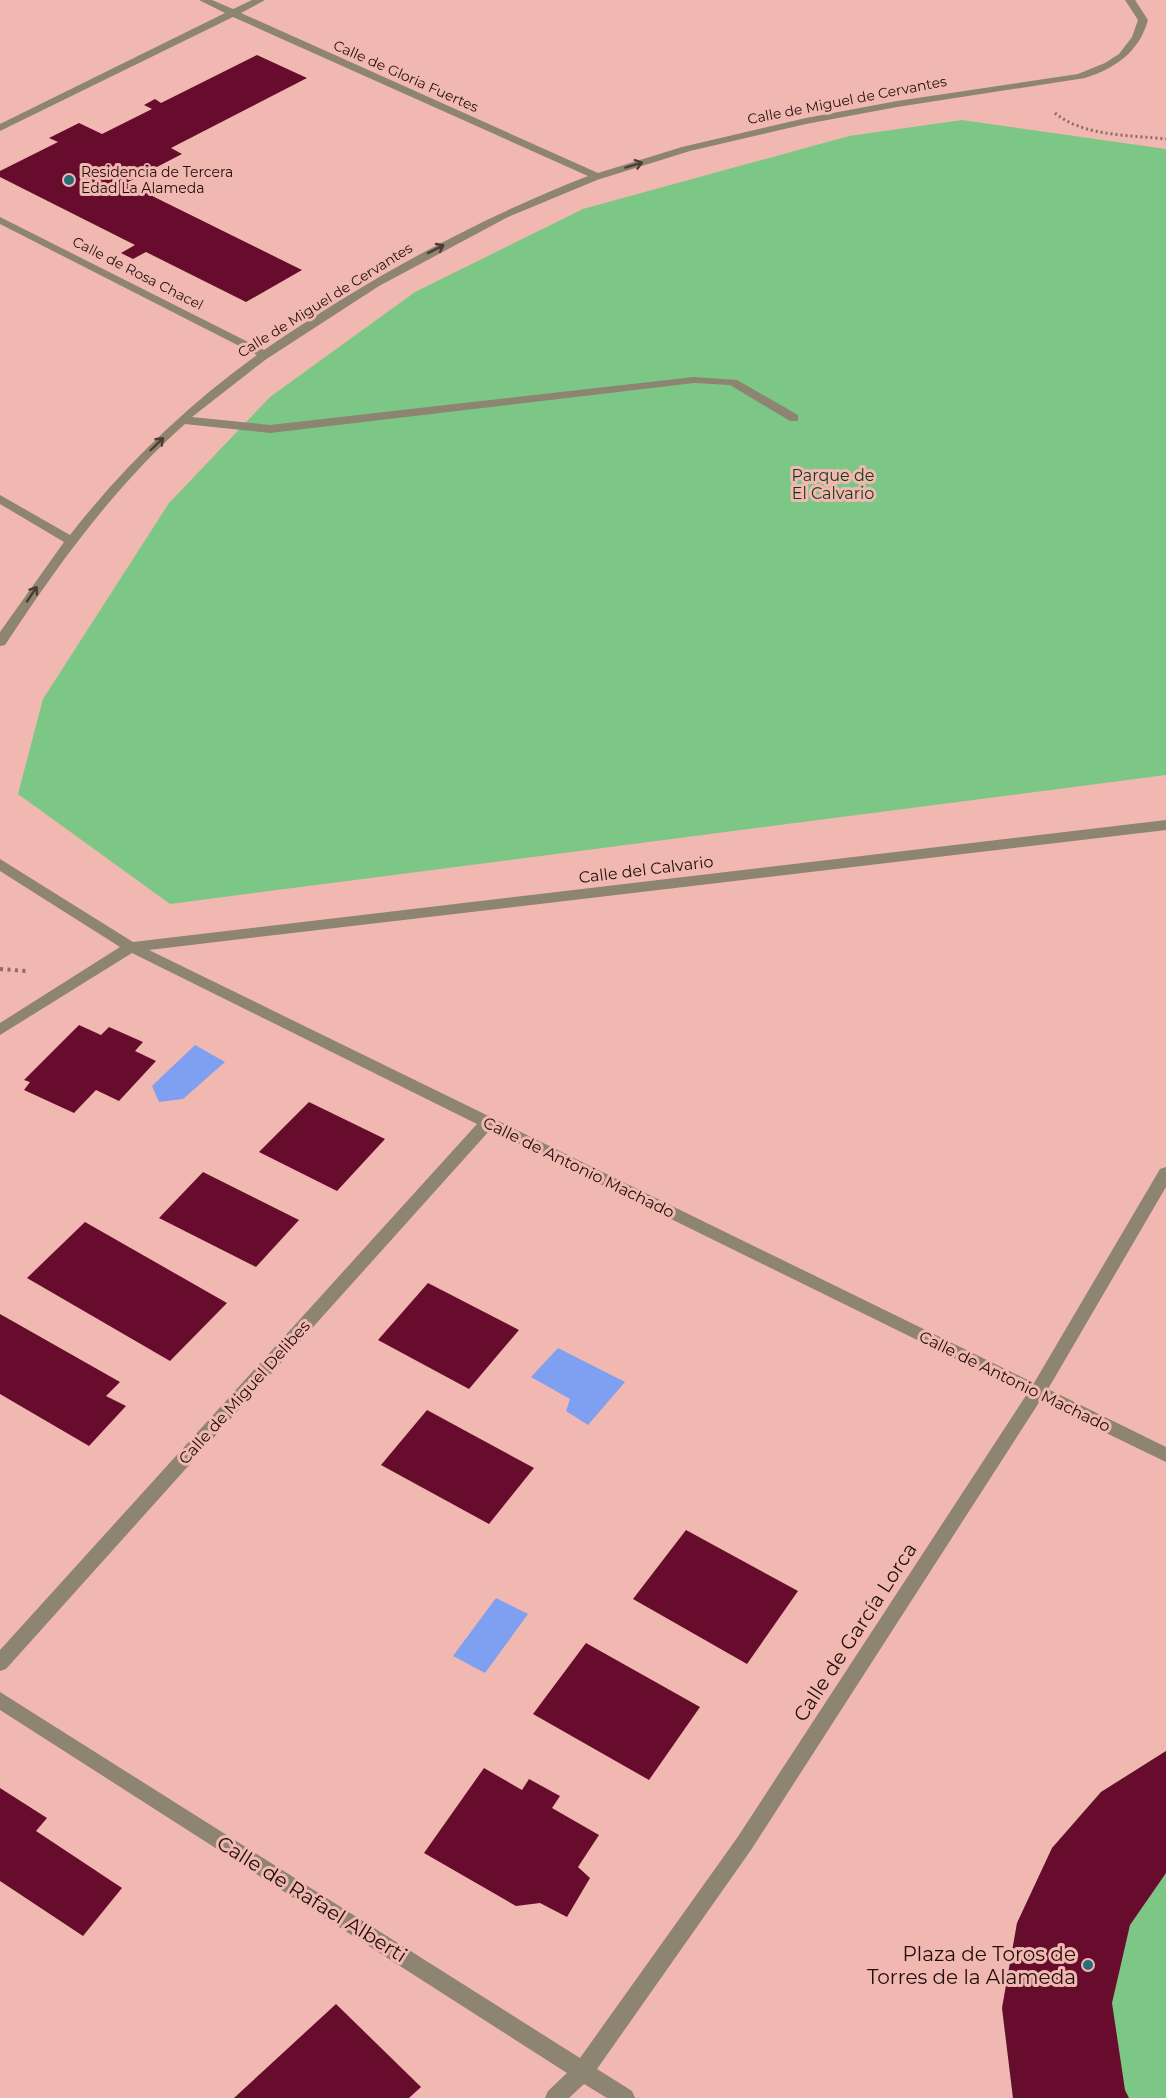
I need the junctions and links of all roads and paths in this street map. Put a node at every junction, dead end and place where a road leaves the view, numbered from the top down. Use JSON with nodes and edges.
{"nodes":[{"id":1,"x":204,"y":0,"type":"edge"},
{"id":2,"x":260,"y":0,"type":"edge"},
{"id":3,"x":1130,"y":0,"type":"edge"},
{"id":4,"x":233,"y":13,"type":"junction"},
{"id":5,"x":1033,"y":84,"type":"junction"},
{"id":6,"x":0,"y":128,"type":"edge"},
{"id":7,"x":1166,"y":139,"type":"edge"},
{"id":8,"x":597,"y":176,"type":"junction"},
{"id":9,"x":0,"y":220,"type":"edge"},
{"id":10,"x":263,"y":354,"type":"junction"},
{"id":11,"x":794,"y":418,"type":"dead end"},
{"id":12,"x":182,"y":420,"type":"junction"},
{"id":13,"x":0,"y":498,"type":"edge"},
{"id":14,"x":70,"y":540,"type":"junction"},
{"id":15,"x":0,"y":642,"type":"edge"},
{"id":16,"x":1166,"y":825,"type":"edge"},
{"id":17,"x":0,"y":864,"type":"edge"},
{"id":18,"x":130,"y":947,"type":"junction"},
{"id":19,"x":0,"y":1030,"type":"edge"},
{"id":20,"x":488,"y":1122,"type":"junction"},
{"id":21,"x":1166,"y":1173,"type":"edge"},
{"id":22,"x":1038,"y":1391,"type":"junction"},
{"id":23,"x":1166,"y":1455,"type":"edge"},
{"id":24,"x":0,"y":1663,"type":"edge"},
{"id":25,"x":0,"y":1700,"type":"edge"},
{"id":26,"x":583,"y":2071,"type":"junction"},
{"id":27,"x":555,"y":2098,"type":"edge"},
{"id":28,"x":625,"y":2098,"type":"edge"}],
"edges":[{"from":1,"to":4,"type":"street","name":"Calle de Gloria Fuertes"},
{"from":2,"to":4,"type":"street"},
{"from":3,"to":5,"type":"street","name":"Calle de Miguel de Cervantes"},
{"from":4,"to":6,"type":"street"},
{"from":4,"to":8,"type":"street","name":"Calle de Gloria Fuertes"},
{"from":5,"to":7,"type":"path"},
{"from":8,"to":5,"type":"street","name":"Calle de Miguel de Cervantes","one_way":true},
{"from":10,"to":8,"type":"street","name":"Calle de Miguel de Cervantes","one_way":true},
{"from":9,"to":10,"type":"street","name":"Calle de Rosa Chacel"},
{"from":10,"to":12,"type":"street","name":"Calle de Miguel de Cervantes"},
{"from":11,"to":12,"type":"street"},
{"from":14,"to":12,"type":"street","name":"Calle de Miguel de Cervantes","one_way":true},
{"from":13,"to":14,"type":"street"},
{"from":15,"to":14,"type":"street","name":"Calle de Miguel de Cervantes","one_way":true},
{"from":16,"to":18,"type":"street","name":"Calle del Calvario"},
{"from":17,"to":18,"type":"street","name":"Calle de Antonio Machado"},
{"from":18,"to":19,"type":"street"},
{"from":18,"to":20,"type":"street","name":"Calle de Antonio Machado"},
{"from":20,"to":22,"type":"street","name":"Calle de Antonio Machado"},
{"from":20,"to":24,"type":"street","name":"Calle de Miguel Delibes"},
{"from":21,"to":22,"type":"street","name":"Calle de García Lorca"},
{"from":22,"to":23,"type":"street","name":"Calle de Antonio Machado"},
{"from":22,"to":26,"type":"street","name":"Calle de García Lorca"},
{"from":25,"to":26,"type":"street","name":"Calle de Rafael Alberti"},
{"from":26,"to":27,"type":"street","name":"Calle de García Lorca"},
{"from":26,"to":28,"type":"street","name":"Calle de Rafael Alberti"}]}
